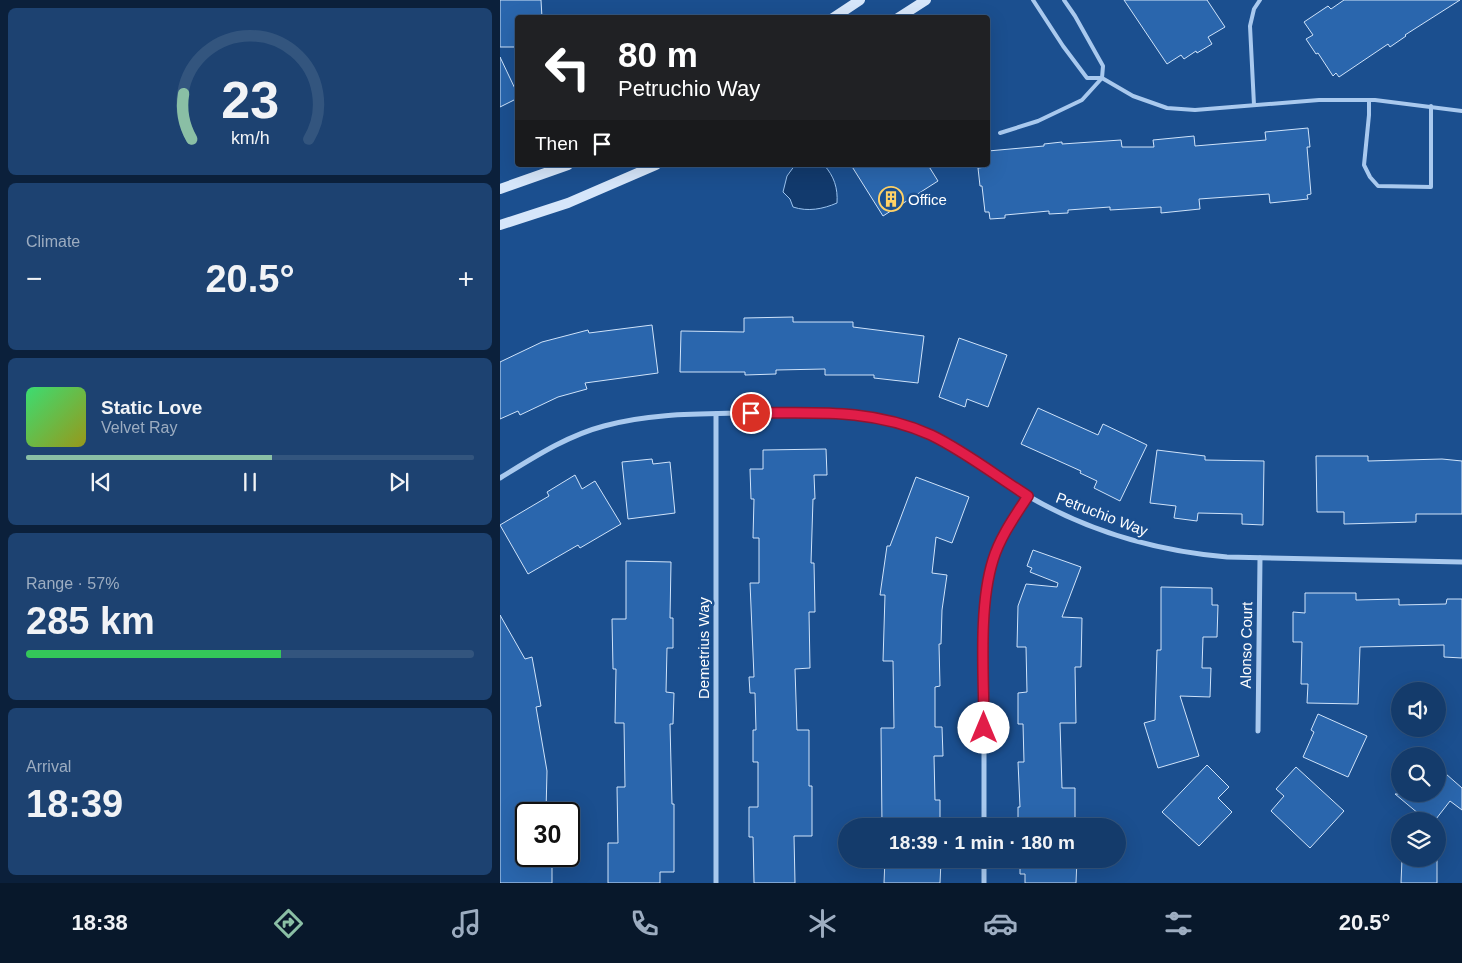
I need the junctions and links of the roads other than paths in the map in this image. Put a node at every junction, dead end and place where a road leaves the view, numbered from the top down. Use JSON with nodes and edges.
{"nodes":[{"id":1,"x":860,"y":0,"type":"edge"},
{"id":2,"x":926,"y":0,"type":"edge"},
{"id":3,"x":1033,"y":0,"type":"edge"},
{"id":4,"x":1064,"y":0,"type":"edge"},
{"id":5,"x":1260,"y":0,"type":"edge"},
{"id":6,"x":838,"y":15,"type":"edge"},
{"id":7,"x":903,"y":15,"type":"edge"},
{"id":8,"x":1102,"y":78,"type":"junction"},
{"id":9,"x":1369,"y":100,"type":"junction"},
{"id":10,"x":1254,"y":105,"type":"junction"},
{"id":11,"x":1431,"y":106,"type":"junction"},
{"id":12,"x":1462,"y":111,"type":"edge"},
{"id":13,"x":1000,"y":133,"type":"dead end"},
{"id":14,"x":562,"y":167,"type":"edge"},
{"id":15,"x":651,"y":167,"type":"edge"},
{"id":16,"x":500,"y":189,"type":"edge"},
{"id":17,"x":500,"y":225,"type":"edge"},
{"id":18,"x":716,"y":414,"type":"junction"},
{"id":19,"x":500,"y":478,"type":"edge"},
{"id":20,"x":1028,"y":496,"type":"junction"},
{"id":21,"x":1260,"y":558,"type":"junction"},
{"id":22,"x":1462,"y":562,"type":"edge"},
{"id":23,"x":1258,"y":731,"type":"dead end"},
{"id":24,"x":984,"y":818,"type":"edge"},
{"id":25,"x":984,"y":868,"type":"edge"},
{"id":26,"x":716,"y":883,"type":"edge"},
{"id":27,"x":984,"y":883,"type":"edge"}],
"edges":[{"from":1,"to":6,"type":"main road"},
{"from":2,"to":7,"type":"main road"},
{"from":3,"to":8,"type":"lane"},
{"from":4,"to":8,"type":"lane"},
{"from":5,"to":10,"type":"lane"},
{"from":8,"to":10,"type":"lane"},
{"from":8,"to":13,"type":"lane"},
{"from":9,"to":10,"type":"lane"},
{"from":9,"to":11,"type":"lane"},
{"from":9,"to":11,"type":"lane"},
{"from":11,"to":12,"type":"lane"},
{"from":14,"to":16,"type":"main road"},
{"from":15,"to":17,"type":"main road"},
{"from":18,"to":19,"type":"street","name":"Petruchio Way"},
{"from":18,"to":20,"type":"street","name":"Petruchio Way"},
{"from":18,"to":26,"type":"street","name":"Demetrius Way"},
{"from":20,"to":21,"type":"street","name":"Petruchio Way"},
{"from":20,"to":24,"type":"street"},
{"from":21,"to":22,"type":"street","name":"Petruchio Way"},
{"from":21,"to":23,"type":"street","name":"Alonso Court"},
{"from":25,"to":27,"type":"street"}]}
